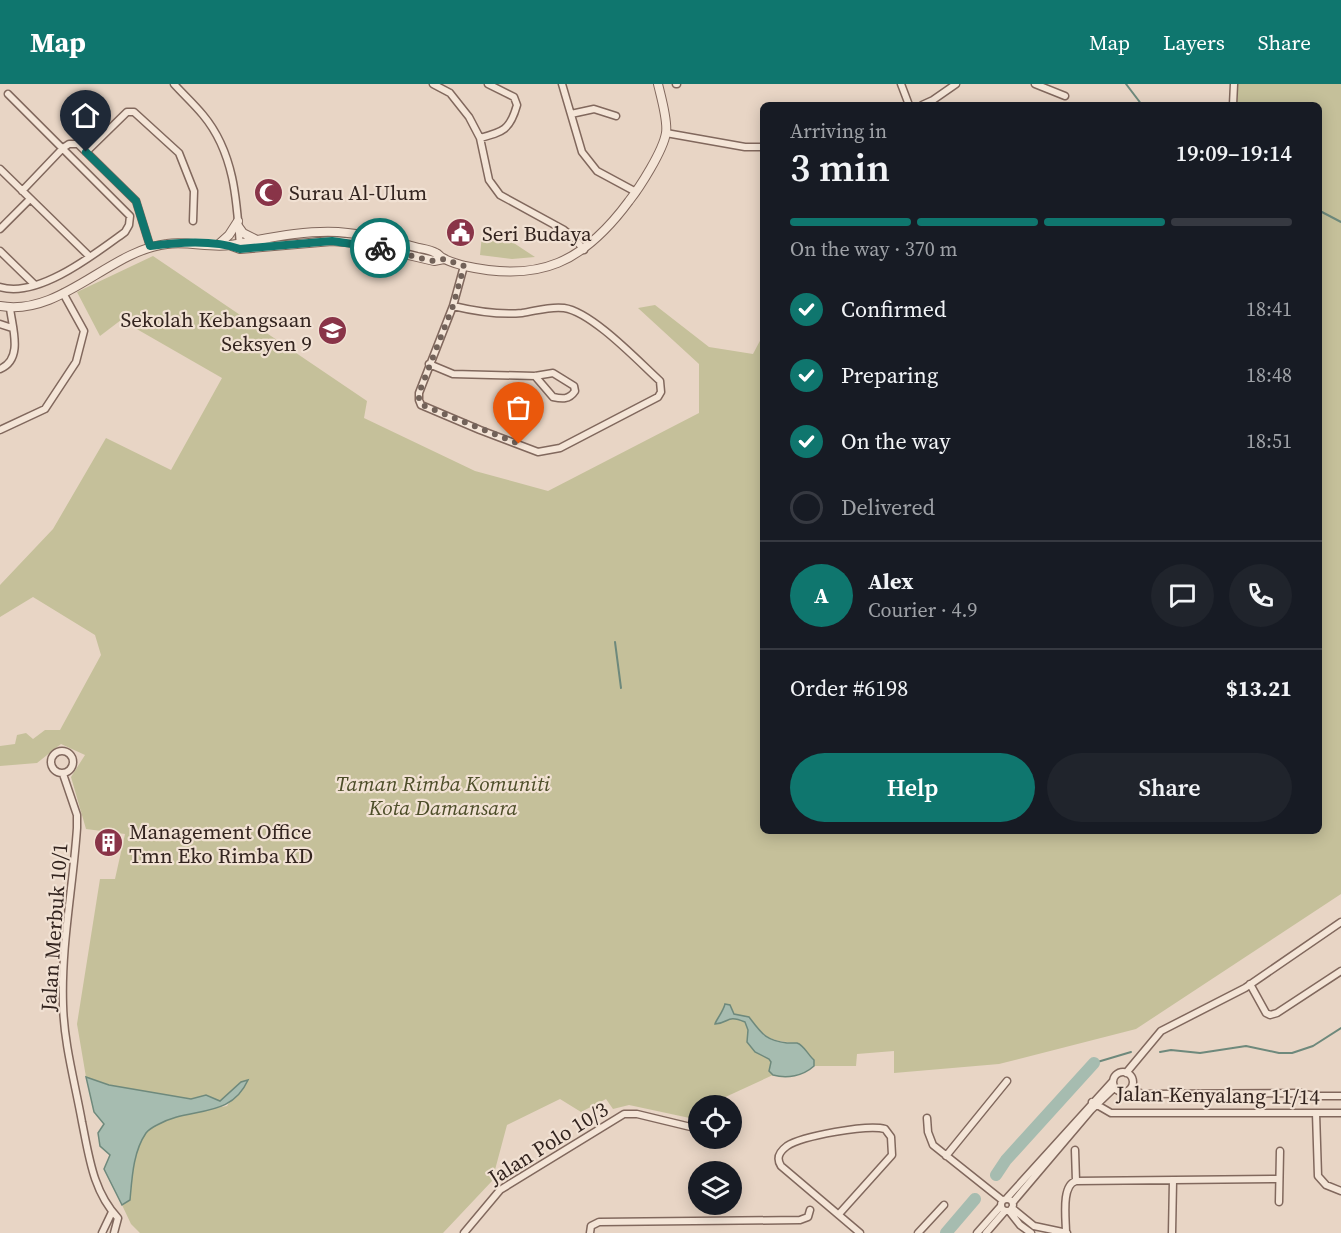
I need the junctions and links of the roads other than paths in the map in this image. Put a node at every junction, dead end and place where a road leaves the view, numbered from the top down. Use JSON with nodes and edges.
{"nodes":[{"id":1,"x":174,"y":84,"type":"edge"},
{"id":2,"x":433,"y":84,"type":"edge"},
{"id":3,"x":488,"y":84,"type":"edge"},
{"id":4,"x":562,"y":84,"type":"edge"},
{"id":5,"x":658,"y":84,"type":"edge"},
{"id":6,"x":901,"y":84,"type":"edge"},
{"id":7,"x":956,"y":84,"type":"edge"},
{"id":8,"x":1035,"y":84,"type":"edge"},
{"id":9,"x":1234,"y":84,"type":"edge"},
{"id":10,"x":8,"y":94,"type":"dead end"},
{"id":11,"x":1065,"y":96,"type":"dead end"},
{"id":12,"x":908,"y":102,"type":"edge"},
{"id":13,"x":929,"y":102,"type":"edge"},
{"id":14,"x":1233,"y":102,"type":"edge"},
{"id":15,"x":571,"y":114,"type":"junction"},
{"id":16,"x":616,"y":116,"type":"dead end"},
{"id":17,"x":669,"y":134,"type":"junction"},
{"id":18,"x":480,"y":138,"type":"junction"},
{"id":19,"x":760,"y":147,"type":"edge"},
{"id":20,"x":63,"y":148,"type":"junction"},
{"id":21,"x":86,"y":152,"type":"junction"},
{"id":22,"x":0,"y":169,"type":"edge"},
{"id":23,"x":22,"y":191,"type":"junction"},
{"id":24,"x":636,"y":192,"type":"junction"},
{"id":25,"x":30,"y":199,"type":"junction"},
{"id":26,"x":193,"y":221,"type":"dead end"},
{"id":27,"x":238,"y":224,"type":"junction"},
{"id":28,"x":0,"y":229,"type":"edge"},
{"id":29,"x":257,"y":240,"type":"junction"},
{"id":30,"x":401,"y":243,"type":"junction"},
{"id":31,"x":219,"y":244,"type":"junction"},
{"id":32,"x":240,"y":245,"type":"junction"},
{"id":33,"x":150,"y":246,"type":"junction"},
{"id":34,"x":0,"y":250,"type":"edge"},
{"id":35,"x":584,"y":250,"type":"junction"},
{"id":36,"x":399,"y":252,"type":"junction"},
{"id":37,"x":89,"y":256,"type":"junction"},
{"id":38,"x":444,"y":259,"type":"junction"},
{"id":39,"x":464,"y":266,"type":"junction"},
{"id":40,"x":35,"y":285,"type":"junction"},
{"id":41,"x":0,"y":286,"type":"edge"},
{"id":42,"x":63,"y":293,"type":"junction"},
{"id":43,"x":0,"y":306,"type":"edge"},
{"id":44,"x":453,"y":306,"type":"junction"},
{"id":45,"x":10,"y":308,"type":"junction"},
{"id":46,"x":0,"y":324,"type":"edge"},
{"id":47,"x":12,"y":328,"type":"junction"},
{"id":48,"x":429,"y":364,"type":"junction"},
{"id":49,"x":0,"y":369,"type":"edge"},
{"id":50,"x":535,"y":376,"type":"junction"},
{"id":51,"x":0,"y":429,"type":"edge"},
{"id":52,"x":63,"y":774,"type":"dead end"},
{"id":53,"x":1341,"y":922,"type":"edge"},
{"id":54,"x":1341,"y":971,"type":"edge"},
{"id":55,"x":1250,"y":984,"type":"junction"},
{"id":56,"x":1126,"y":1073,"type":"junction"},
{"id":57,"x":1007,"y":1081,"type":"dead end"},
{"id":58,"x":1113,"y":1085,"type":"junction"},
{"id":59,"x":1130,"y":1090,"type":"junction"},
{"id":60,"x":1341,"y":1096,"type":"edge"},
{"id":61,"x":1094,"y":1104,"type":"junction"},
{"id":62,"x":1316,"y":1113,"type":"junction"},
{"id":63,"x":1341,"y":1113,"type":"edge"},
{"id":64,"x":927,"y":1118,"type":"dead end"},
{"id":65,"x":688,"y":1126,"type":"edge"},
{"id":66,"x":1075,"y":1150,"type":"dead end"},
{"id":67,"x":1280,"y":1151,"type":"dead end"},
{"id":68,"x":946,"y":1156,"type":"junction"},
{"id":69,"x":1279,"y":1179,"type":"junction"},
{"id":70,"x":1076,"y":1181,"type":"junction"},
{"id":71,"x":1173,"y":1181,"type":"junction"},
{"id":72,"x":1341,"y":1191,"type":"edge"},
{"id":73,"x":1280,"y":1202,"type":"dead end"},
{"id":74,"x":944,"y":1205,"type":"dead end"},
{"id":75,"x":1007,"y":1205,"type":"junction"},
{"id":76,"x":810,"y":1210,"type":"dead end"},
{"id":77,"x":112,"y":1212,"type":"junction"},
{"id":78,"x":839,"y":1214,"type":"junction"},
{"id":79,"x":102,"y":1233,"type":"edge"},
{"id":80,"x":114,"y":1233,"type":"edge"},
{"id":81,"x":464,"y":1233,"type":"edge"},
{"id":82,"x":590,"y":1233,"type":"edge"},
{"id":83,"x":860,"y":1233,"type":"edge"},
{"id":84,"x":918,"y":1233,"type":"edge"},
{"id":85,"x":977,"y":1233,"type":"edge"},
{"id":86,"x":986,"y":1233,"type":"edge"},
{"id":87,"x":1031,"y":1233,"type":"edge"},
{"id":88,"x":1066,"y":1233,"type":"edge"},
{"id":89,"x":1172,"y":1233,"type":"edge"}],
"edges":[{"from":1,"to":27,"type":"street"},
{"from":2,"to":18,"type":"street"},
{"from":3,"to":18,"type":"street"},
{"from":4,"to":15,"type":"street"},
{"from":5,"to":17,"type":"street"},
{"from":6,"to":12,"type":"street"},
{"from":7,"to":13,"type":"street"},
{"from":8,"to":11,"type":"street"},
{"from":9,"to":14,"type":"street"},
{"from":10,"to":20,"type":"street"},
{"from":15,"to":16,"type":"street"},
{"from":15,"to":24,"type":"street"},
{"from":17,"to":19,"type":"street"},
{"from":17,"to":24,"type":"street"},
{"from":18,"to":35,"type":"street"},
{"from":20,"to":21,"type":"street"},
{"from":20,"to":23,"type":"street"},
{"from":20,"to":37,"type":"street"},
{"from":21,"to":26,"type":"street"},
{"from":21,"to":33,"type":"street"},
{"from":22,"to":23,"type":"street"},
{"from":23,"to":25,"type":"street"},
{"from":24,"to":35,"type":"street"},
{"from":25,"to":28,"type":"street"},
{"from":25,"to":37,"type":"street"},
{"from":27,"to":29,"type":"street"},
{"from":27,"to":31,"type":"street"},
{"from":27,"to":32,"type":"street"},
{"from":29,"to":30,"type":"street"},
{"from":29,"to":32,"type":"street"},
{"from":30,"to":36,"type":"street"},
{"from":30,"to":38,"type":"street"},
{"from":31,"to":32,"type":"street"},
{"from":31,"to":33,"type":"street"},
{"from":32,"to":36,"type":"street"},
{"from":33,"to":42,"type":"street"},
{"from":34,"to":40,"type":"street"},
{"from":35,"to":39,"type":"street"},
{"from":36,"to":38,"type":"street"},
{"from":37,"to":40,"type":"street"},
{"from":38,"to":39,"type":"street"},
{"from":39,"to":44,"type":"street"},
{"from":40,"to":41,"type":"street"},
{"from":42,"to":45,"type":"street"},
{"from":42,"to":51,"type":"street"},
{"from":43,"to":45,"type":"street"},
{"from":44,"to":48,"type":"street"},
{"from":44,"to":48,"type":"street"},
{"from":45,"to":47,"type":"street"},
{"from":46,"to":47,"type":"street"},
{"from":47,"to":49,"type":"street"},
{"from":48,"to":50,"type":"street"},
{"from":50,"to":50,"type":"street"},
{"from":52,"to":77,"type":"street","name":"Jalan Merbuk 10/1"},
{"from":53,"to":55,"type":"street","name":"Jalan Kenyalang 11/14"},
{"from":54,"to":55,"type":"street"},
{"from":55,"to":56,"type":"street","name":"Jalan Kenyalang 11/14"},
{"from":56,"to":58,"type":"street"},
{"from":56,"to":59,"type":"street"},
{"from":57,"to":68,"type":"street"},
{"from":58,"to":59,"type":"street"},
{"from":58,"to":61,"type":"street","name":"Jalan Kenyalang 11/14"},
{"from":59,"to":60,"type":"street"},
{"from":61,"to":62,"type":"street","name":"Jalan Kenyalang 11/14"},
{"from":61,"to":75,"type":"street","name":"Jalan Kenyalang 11/14"},
{"from":62,"to":63,"type":"street","name":"Jalan Kenyalang 11/14"},
{"from":62,"to":72,"type":"street"},
{"from":64,"to":68,"type":"street"},
{"from":65,"to":81,"type":"street","name":"Jalan Polo 10/3"},
{"from":66,"to":70,"type":"street"},
{"from":67,"to":69,"type":"street"},
{"from":68,"to":75,"type":"street"},
{"from":69,"to":71,"type":"street"},
{"from":69,"to":73,"type":"street"},
{"from":70,"to":71,"type":"street"},
{"from":70,"to":88,"type":"street"},
{"from":71,"to":89,"type":"street"},
{"from":74,"to":84,"type":"street"},
{"from":75,"to":85,"type":"street","name":"Jalan Kenyalang 11/14"},
{"from":75,"to":86,"type":"street","name":"Jalan Kenyalang 11/14"},
{"from":75,"to":87,"type":"street"},
{"from":75,"to":88,"type":"street"},
{"from":76,"to":82,"type":"street"},
{"from":77,"to":79,"type":"street"},
{"from":77,"to":80,"type":"street","name":"Jalan Merbuk 10/1"},
{"from":78,"to":78,"type":"street"},
{"from":78,"to":83,"type":"street"}]}
